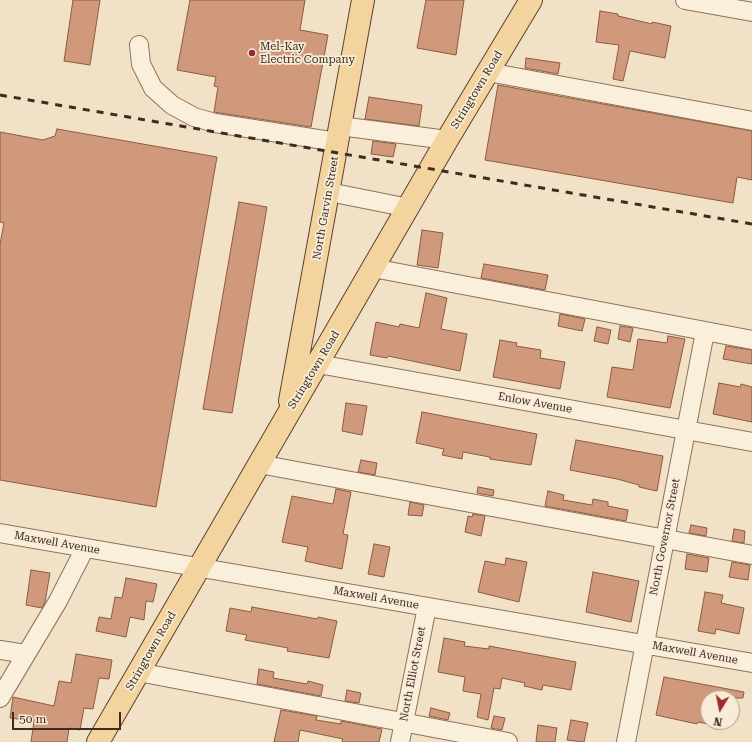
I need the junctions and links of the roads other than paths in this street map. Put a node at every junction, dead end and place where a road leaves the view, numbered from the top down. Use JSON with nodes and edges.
{"nodes":[{"id":1,"x":363,"y":0,"type":"edge"},
{"id":2,"x":531,"y":0,"type":"edge"},
{"id":3,"x":685,"y":0,"type":"edge"},
{"id":4,"x":752,"y":12,"type":"edge"},
{"id":5,"x":139,"y":45,"type":"dead end"},
{"id":6,"x":488,"y":72,"type":"junction"},
{"id":7,"x":752,"y":121,"type":"edge"},
{"id":8,"x":339,"y":134,"type":"junction"},
{"id":9,"x":447,"y":140,"type":"junction"},
{"id":10,"x":329,"y":192,"type":"junction"},
{"id":11,"x":409,"y":208,"type":"junction"},
{"id":12,"x":373,"y":268,"type":"junction"},
{"id":13,"x":705,"y":332,"type":"junction"},
{"id":14,"x":752,"y":340,"type":"edge"},
{"id":15,"x":318,"y":364,"type":"junction"},
{"id":16,"x":287,"y":416,"type":"junction"},
{"id":17,"x":686,"y":430,"type":"junction"},
{"id":18,"x":752,"y":442,"type":"edge"},
{"id":19,"x":259,"y":464,"type":"junction"},
{"id":20,"x":0,"y":533,"type":"edge"},
{"id":21,"x":665,"y":540,"type":"junction"},
{"id":22,"x":85,"y":548,"type":"junction"},
{"id":23,"x":752,"y":555,"type":"edge"},
{"id":24,"x":199,"y":567,"type":"junction"},
{"id":25,"x":427,"y":607,"type":"junction"},
{"id":26,"x":644,"y":644,"type":"junction"},
{"id":27,"x":0,"y":650,"type":"edge"},
{"id":28,"x":26,"y":654,"type":"junction"},
{"id":29,"x":752,"y":663,"type":"edge"},
{"id":30,"x":138,"y":672,"type":"junction"},
{"id":31,"x":0,"y":698,"type":"edge"},
{"id":32,"x":404,"y":722,"type":"junction"},
{"id":33,"x":98,"y":742,"type":"edge"},
{"id":34,"x":400,"y":742,"type":"edge"},
{"id":35,"x":508,"y":742,"type":"edge"},
{"id":36,"x":626,"y":742,"type":"edge"}],
"edges":[{"from":1,"to":8,"type":"main road","name":"North Garvin Street"},
{"from":2,"to":6,"type":"main road","name":"Stringtown Road"},
{"from":3,"to":4,"type":"street"},
{"from":5,"to":8,"type":"street"},
{"from":6,"to":7,"type":"street"},
{"from":6,"to":9,"type":"main road","name":"Stringtown Road"},
{"from":8,"to":9,"type":"street"},
{"from":8,"to":10,"type":"main road","name":"North Garvin Street"},
{"from":9,"to":11,"type":"main road","name":"Stringtown Road"},
{"from":10,"to":11,"type":"street"},
{"from":10,"to":16,"type":"main road","name":"North Garvin Street"},
{"from":11,"to":12,"type":"main road","name":"Stringtown Road"},
{"from":12,"to":13,"type":"street"},
{"from":12,"to":15,"type":"main road","name":"Stringtown Road"},
{"from":13,"to":14,"type":"street"},
{"from":13,"to":17,"type":"street","name":"North Governor Street"},
{"from":15,"to":16,"type":"main road","name":"Stringtown Road"},
{"from":15,"to":17,"type":"street","name":"Enlow Avenue"},
{"from":16,"to":19,"type":"main road","name":"Stringtown Road"},
{"from":17,"to":18,"type":"street","name":"Enlow Avenue"},
{"from":17,"to":21,"type":"street","name":"North Governor Street"},
{"from":19,"to":21,"type":"street"},
{"from":19,"to":24,"type":"main road","name":"Stringtown Road"},
{"from":20,"to":22,"type":"street","name":"Maxwell Avenue"},
{"from":21,"to":23,"type":"street"},
{"from":21,"to":26,"type":"street","name":"North Governor Street"},
{"from":22,"to":24,"type":"street","name":"Maxwell Avenue"},
{"from":22,"to":28,"type":"street"},
{"from":24,"to":25,"type":"street","name":"Maxwell Avenue"},
{"from":24,"to":30,"type":"main road","name":"Stringtown Road"},
{"from":25,"to":26,"type":"street","name":"Maxwell Avenue"},
{"from":25,"to":32,"type":"street","name":"North Elliot Street"},
{"from":26,"to":29,"type":"street","name":"Maxwell Avenue"},
{"from":26,"to":36,"type":"street","name":"North Governor Street"},
{"from":27,"to":28,"type":"street"},
{"from":28,"to":31,"type":"street"},
{"from":30,"to":32,"type":"street"},
{"from":30,"to":33,"type":"main road","name":"Stringtown Road"},
{"from":32,"to":34,"type":"street","name":"North Elliot Street"},
{"from":32,"to":35,"type":"street"}]}
